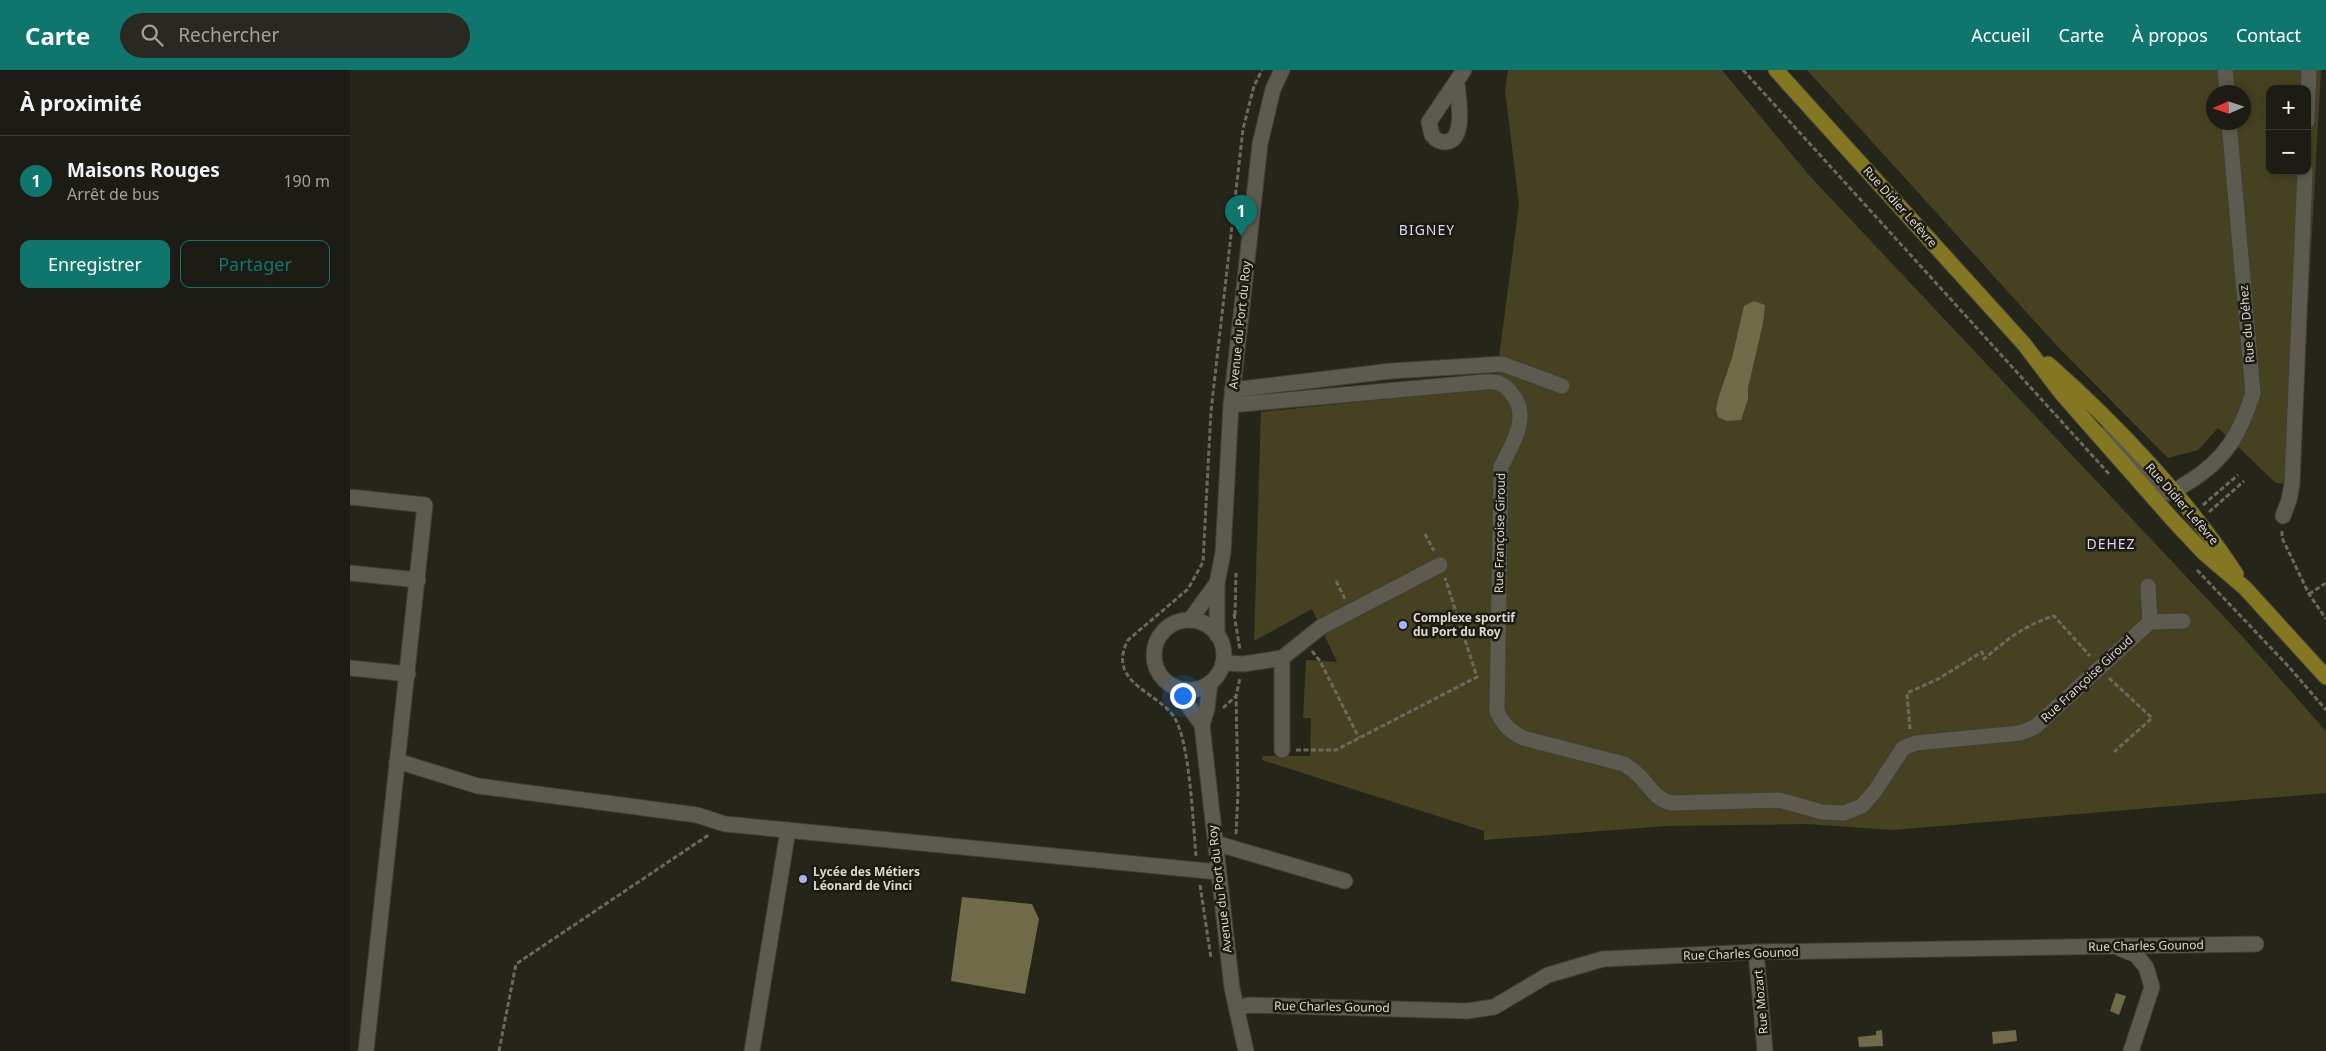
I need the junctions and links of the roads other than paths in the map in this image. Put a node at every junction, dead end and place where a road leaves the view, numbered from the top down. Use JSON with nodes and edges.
{"nodes":[{"id":1,"x":1282,"y":70,"type":"edge"},
{"id":2,"x":1776,"y":70,"type":"edge"},
{"id":3,"x":2225,"y":70,"type":"edge"},
{"id":4,"x":2309,"y":70,"type":"edge"},
{"id":5,"x":2226,"y":85,"type":"edge"},
{"id":6,"x":2308,"y":85,"type":"edge"},
{"id":7,"x":2230,"y":130,"type":"edge"},
{"id":8,"x":2305,"y":175,"type":"edge"},
{"id":9,"x":2024,"y":344,"type":"junction"},
{"id":10,"x":1562,"y":386,"type":"dead end"},
{"id":11,"x":1232,"y":397,"type":"junction"},
{"id":12,"x":2096,"y":433,"type":"junction"},
{"id":13,"x":2173,"y":492,"type":"junction"},
{"id":14,"x":350,"y":497,"type":"edge"},
{"id":15,"x":2283,"y":516,"type":"road end"},
{"id":16,"x":1440,"y":565,"type":"road end"},
{"id":17,"x":350,"y":573,"type":"edge"},
{"id":18,"x":418,"y":580,"type":"junction"},
{"id":19,"x":1216,"y":583,"type":"junction"},
{"id":20,"x":2148,"y":586,"type":"dead end"},
{"id":21,"x":2245,"y":588,"type":"junction"},
{"id":22,"x":1190,"y":620,"type":"junction"},
{"id":23,"x":2183,"y":621,"type":"dead end"},
{"id":24,"x":2150,"y":622,"type":"junction"},
{"id":25,"x":1217,"y":635,"type":"junction"},
{"id":26,"x":1282,"y":658,"type":"junction"},
{"id":27,"x":1223,"y":663,"type":"junction"},
{"id":28,"x":350,"y":668,"type":"edge"},
{"id":29,"x":408,"y":674,"type":"junction"},
{"id":30,"x":2326,"y":677,"type":"edge"},
{"id":31,"x":1210,"y":683,"type":"junction"},
{"id":32,"x":1175,"y":688,"type":"junction"},
{"id":33,"x":1202,"y":725,"type":"junction"},
{"id":34,"x":1282,"y":750,"type":"road end"},
{"id":35,"x":397,"y":761,"type":"junction"},
{"id":36,"x":788,"y":830,"type":"junction"},
{"id":37,"x":1215,"y":843,"type":"junction"},
{"id":38,"x":1218,"y":872,"type":"junction"},
{"id":39,"x":1345,"y":881,"type":"dead end"},
{"id":40,"x":2256,"y":944,"type":"dead end"},
{"id":41,"x":2115,"y":947,"type":"junction"},
{"id":42,"x":1756,"y":952,"type":"junction"},
{"id":43,"x":1237,"y":1008,"type":"junction"},
{"id":44,"x":366,"y":1051,"type":"edge"},
{"id":45,"x":752,"y":1051,"type":"edge"},
{"id":46,"x":1246,"y":1051,"type":"edge"},
{"id":47,"x":1765,"y":1051,"type":"edge"},
{"id":48,"x":2131,"y":1051,"type":"edge"}],
"edges":[{"from":1,"to":11,"type":"street","name":"Avenue du Port du Roy"},
{"from":2,"to":9,"type":"main road","name":"Rue Didier Lefèvre"},
{"from":3,"to":5,"type":"street"},
{"from":4,"to":6,"type":"street"},
{"from":7,"to":13,"type":"street","name":"Rue du Déhez"},
{"from":8,"to":15,"type":"street"},
{"from":9,"to":12,"type":"main road","name":"Rue Didier Lefèvre"},
{"from":9,"to":13,"type":"main road","name":"Rue Didier Lefèvre"},
{"from":10,"to":11,"type":"street"},
{"from":11,"to":19,"type":"street","name":"Avenue du Port du Roy"},
{"from":11,"to":24,"type":"street","name":"Rue Françoise Giroud"},
{"from":12,"to":13,"type":"street"},
{"from":12,"to":21,"type":"main road","name":"Rue Didier Lefèvre"},
{"from":13,"to":21,"type":"main road","name":"Rue Didier Lefèvre"},
{"from":14,"to":18,"type":"street"},
{"from":16,"to":26,"type":"street"},
{"from":17,"to":18,"type":"street"},
{"from":18,"to":29,"type":"street"},
{"from":19,"to":22,"type":"street","name":"Avenue du Port du Roy"},
{"from":19,"to":25,"type":"street","name":"Avenue du Port du Roy"},
{"from":20,"to":24,"type":"street"},
{"from":21,"to":30,"type":"main road","name":"Rue Didier Lefèvre"},
{"from":22,"to":25,"type":"street"},
{"from":22,"to":32,"type":"street","name":"Avenue du Port du Roy"},
{"from":23,"to":24,"type":"street"},
{"from":25,"to":27,"type":"street","name":"Avenue du Port du Roy"},
{"from":26,"to":27,"type":"street"},
{"from":26,"to":34,"type":"street"},
{"from":27,"to":31,"type":"street","name":"Avenue du Port du Roy"},
{"from":28,"to":29,"type":"street"},
{"from":29,"to":35,"type":"street"},
{"from":31,"to":32,"type":"street"},
{"from":31,"to":33,"type":"street","name":"Avenue du Port du Roy"},
{"from":32,"to":33,"type":"street","name":"Avenue du Port du Roy"},
{"from":33,"to":37,"type":"street","name":"Avenue du Port du Roy"},
{"from":35,"to":36,"type":"street"},
{"from":35,"to":44,"type":"street"},
{"from":36,"to":38,"type":"street"},
{"from":36,"to":45,"type":"street"},
{"from":37,"to":38,"type":"street","name":"Avenue du Port du Roy"},
{"from":37,"to":39,"type":"street"},
{"from":38,"to":43,"type":"street","name":"Avenue du Port du Roy"},
{"from":40,"to":41,"type":"street","name":"Rue Charles Gounod"},
{"from":41,"to":42,"type":"street","name":"Rue Charles Gounod"},
{"from":41,"to":48,"type":"street"},
{"from":42,"to":43,"type":"street","name":"Rue Charles Gounod"},
{"from":42,"to":47,"type":"street","name":"Rue Mozart"},
{"from":43,"to":46,"type":"street","name":"Avenue du Port du Roy"}]}
